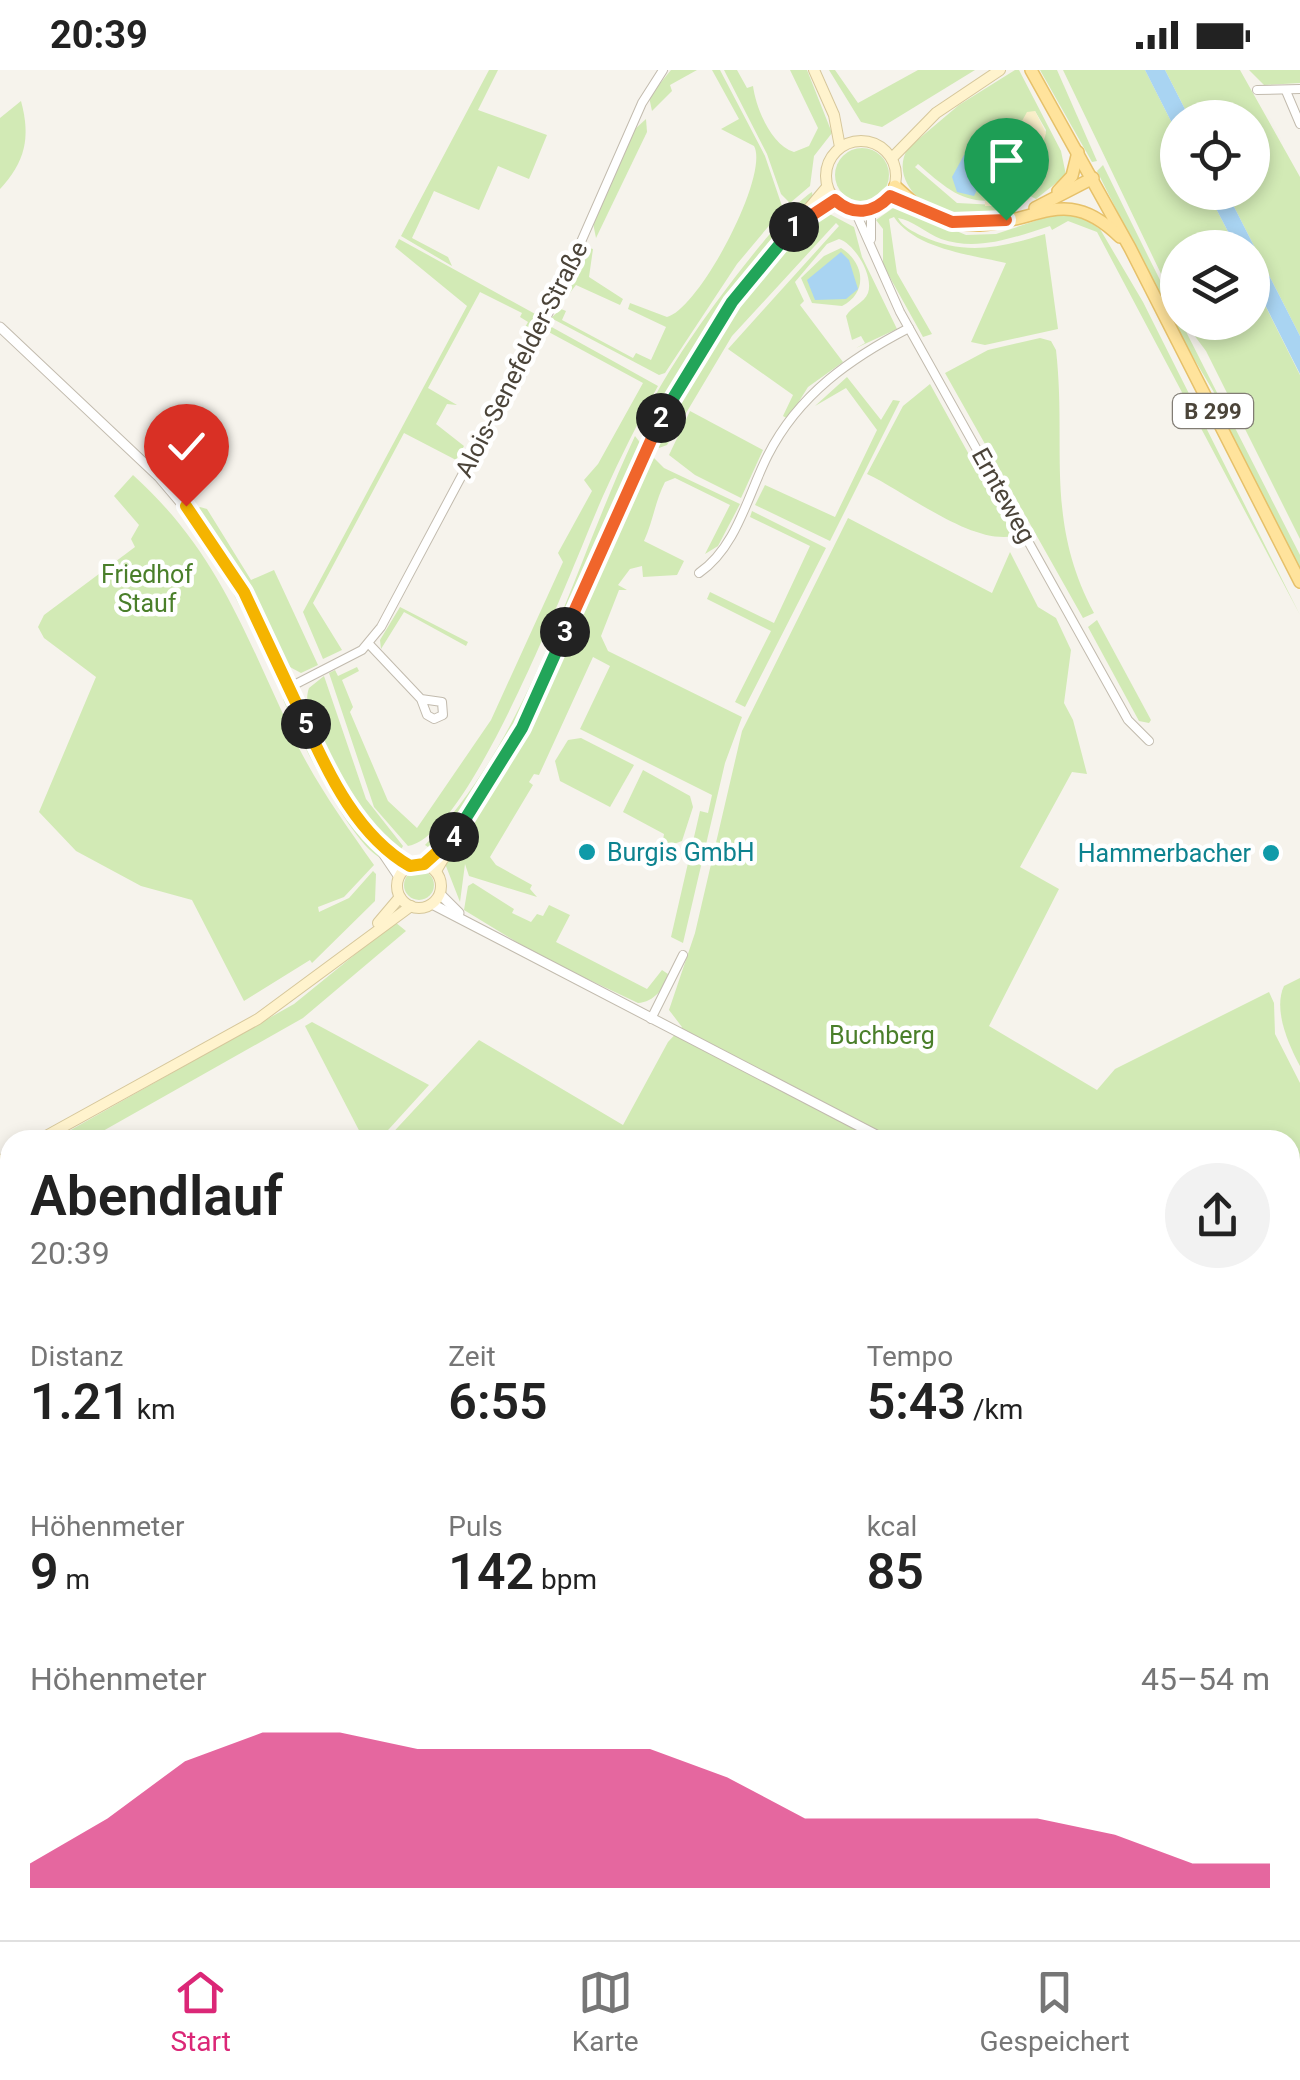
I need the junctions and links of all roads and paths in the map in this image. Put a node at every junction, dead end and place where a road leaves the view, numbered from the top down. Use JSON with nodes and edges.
{"nodes":[{"id":1,"x":664,"y":70,"type":"edge"},
{"id":2,"x":814,"y":70,"type":"edge"},
{"id":3,"x":1031,"y":70,"type":"edge"},
{"id":4,"x":998,"y":71,"type":"edge"},
{"id":5,"x":1300,"y":89,"type":"edge"},
{"id":6,"x":1257,"y":90,"type":"dead end"},
{"id":7,"x":1286,"y":91,"type":"junction"},
{"id":8,"x":834,"y":115,"type":"junction"},
{"id":9,"x":1300,"y":124,"type":"edge"},
{"id":10,"x":922,"y":125,"type":"junction"},
{"id":11,"x":856,"y":140,"type":"junction"},
{"id":12,"x":840,"y":147,"type":"junction"},
{"id":13,"x":882,"y":147,"type":"junction"},
{"id":14,"x":1078,"y":152,"type":"junction"},
{"id":15,"x":892,"y":158,"type":"junction"},
{"id":16,"x":1092,"y":178,"type":"junction"},
{"id":17,"x":828,"y":188,"type":"junction"},
{"id":18,"x":893,"y":191,"type":"junction"},
{"id":19,"x":835,"y":200,"type":"junction"},
{"id":20,"x":1042,"y":204,"type":"junction"},
{"id":21,"x":872,"y":210,"type":"junction"},
{"id":22,"x":855,"y":211,"type":"junction"},
{"id":23,"x":1012,"y":218,"type":"junction"},
{"id":24,"x":801,"y":220,"type":"junction"},
{"id":25,"x":870,"y":244,"type":"junction"},
{"id":26,"x":1130,"y":248,"type":"junction"},
{"id":27,"x":0,"y":326,"type":"edge"},
{"id":28,"x":910,"y":328,"type":"junction"},
{"id":29,"x":699,"y":573,"type":"dead end"},
{"id":30,"x":1300,"y":582,"type":"edge"},
{"id":31,"x":369,"y":644,"type":"junction"},
{"id":32,"x":290,"y":687,"type":"junction"},
{"id":33,"x":421,"y":699,"type":"dead end"},
{"id":34,"x":1148,"y":740,"type":"dead end"},
{"id":35,"x":455,"y":837,"type":"junction"},
{"id":36,"x":382,"y":846,"type":"junction"},
{"id":37,"x":424,"y":864,"type":"junction"},
{"id":38,"x":410,"y":866,"type":"junction"},
{"id":39,"x":436,"y":872,"type":"junction"},
{"id":40,"x":399,"y":877,"type":"junction"},
{"id":41,"x":400,"y":897,"type":"junction"},
{"id":42,"x":436,"y":899,"type":"junction"},
{"id":43,"x":410,"y":906,"type":"junction"},
{"id":44,"x":369,"y":936,"type":"junction"},
{"id":45,"x":683,"y":955,"type":"dead end"},
{"id":46,"x":651,"y":1019,"type":"junction"},
{"id":47,"x":57,"y":1130,"type":"edge"},
{"id":48,"x":867,"y":1130,"type":"edge"}],
"edges":[{"from":1,"to":31,"type":"street","name":"Alois-Senefelder-Straße"},
{"from":2,"to":8,"type":"main road"},
{"from":3,"to":14,"type":"main road","number":"B 299"},
{"from":4,"to":10,"type":"main road"},
{"from":5,"to":7,"type":"street"},
{"from":6,"to":7,"type":"street"},
{"from":7,"to":9,"type":"street"},
{"from":8,"to":11,"type":"main road"},
{"from":8,"to":12,"type":"main road"},
{"from":10,"to":13,"type":"main road"},
{"from":10,"to":15,"type":"main road"},
{"from":11,"to":12,"type":"main road"},
{"from":11,"to":13,"type":"main road"},
{"from":12,"to":17,"type":"main road"},
{"from":13,"to":15,"type":"main road"},
{"from":14,"to":16,"type":"main road","number":"B 299"},
{"from":14,"to":20,"type":"main road"},
{"from":15,"to":18,"type":"main road"},
{"from":16,"to":20,"type":"main road"},
{"from":16,"to":26,"type":"main road","number":"B 299"},
{"from":17,"to":19,"type":"main road"},
{"from":17,"to":24,"type":"main road"},
{"from":18,"to":21,"type":"main road"},
{"from":18,"to":23,"type":"main road"},
{"from":19,"to":22,"type":"main road"},
{"from":19,"to":24,"type":"main road"},
{"from":20,"to":23,"type":"main road"},
{"from":21,"to":22,"type":"main road"},
{"from":21,"to":25,"type":"street","name":"Ernteweg"},
{"from":22,"to":25,"type":"street","name":"Ernteweg"},
{"from":23,"to":26,"type":"main road","number":"B 299"},
{"from":24,"to":35,"type":"main road"},
{"from":25,"to":28,"type":"street","name":"Ernteweg"},
{"from":26,"to":30,"type":"main road","number":"B 299"},
{"from":27,"to":32,"type":"street"},
{"from":28,"to":29,"type":"street"},
{"from":28,"to":34,"type":"street","name":"Ernteweg"},
{"from":31,"to":32,"type":"street"},
{"from":31,"to":33,"type":"street"},
{"from":32,"to":36,"type":"street"},
{"from":35,"to":37,"type":"main road"},
{"from":35,"to":39,"type":"main road"},
{"from":36,"to":38,"type":"street"},
{"from":36,"to":40,"type":"street"},
{"from":37,"to":38,"type":"main road"},
{"from":37,"to":39,"type":"main road"},
{"from":38,"to":40,"type":"main road"},
{"from":39,"to":42,"type":"main road"},
{"from":40,"to":41,"type":"main road"},
{"from":41,"to":43,"type":"main road"},
{"from":41,"to":44,"type":"main road"},
{"from":42,"to":43,"type":"main road"},
{"from":42,"to":46,"type":"street"},
{"from":43,"to":44,"type":"main road"},
{"from":44,"to":47,"type":"main road"},
{"from":45,"to":46,"type":"street"},
{"from":46,"to":48,"type":"street"}]}
